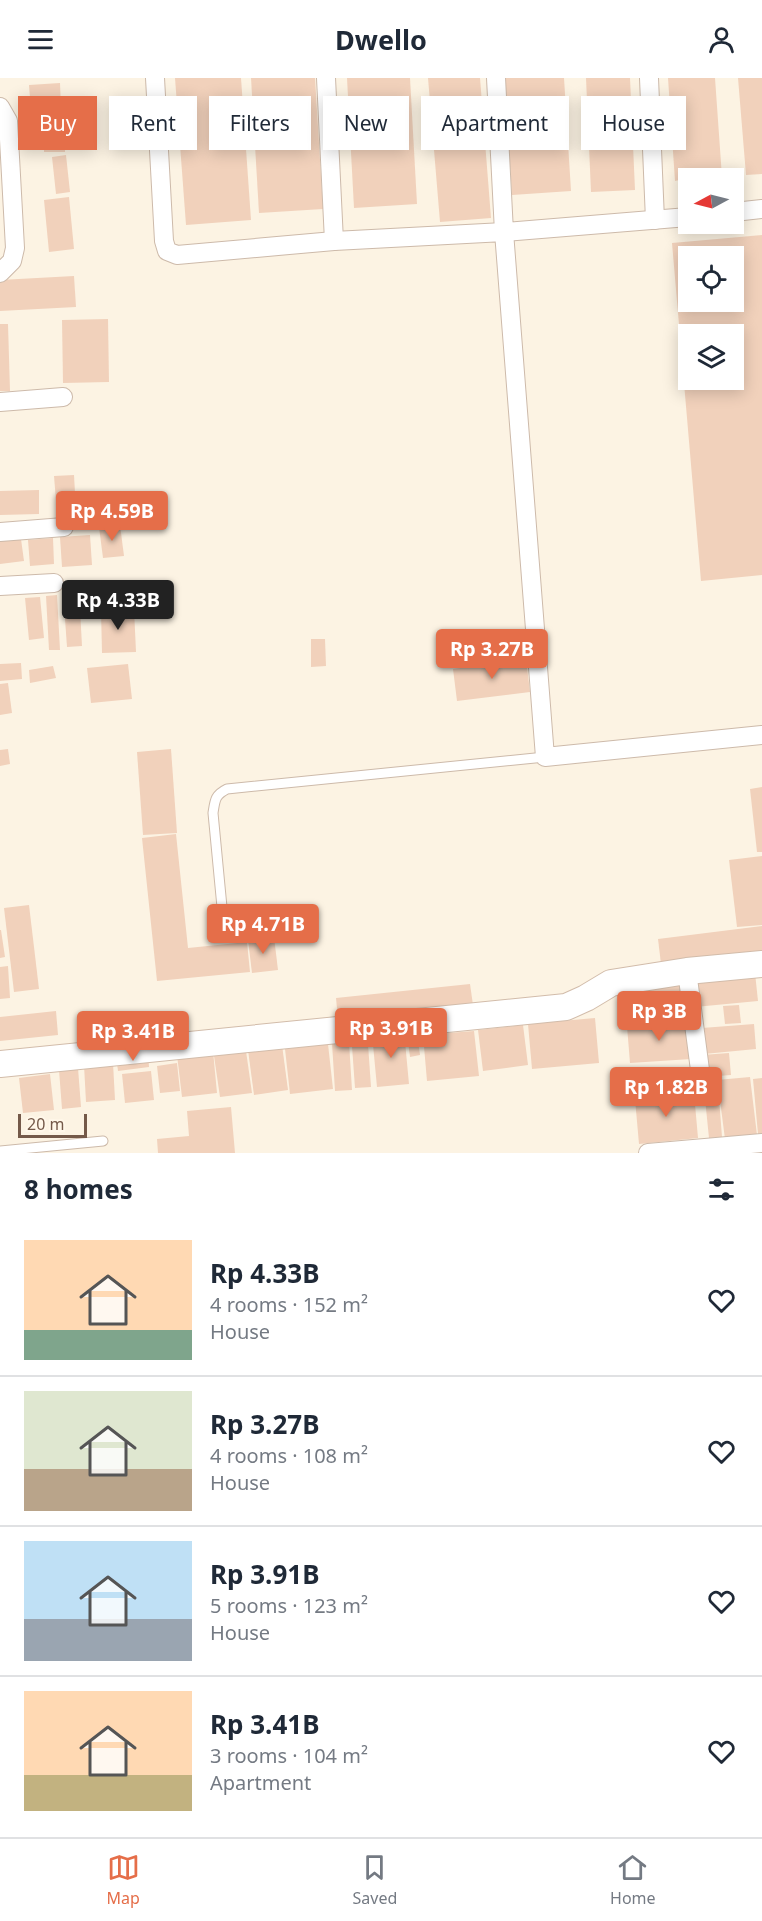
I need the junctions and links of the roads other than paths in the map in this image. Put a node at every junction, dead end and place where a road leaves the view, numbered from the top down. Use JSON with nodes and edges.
{"nodes":[{"id":1,"x":155,"y":78,"type":"edge"},
{"id":2,"x":326,"y":78,"type":"edge"},
{"id":3,"x":496,"y":78,"type":"edge"},
{"id":4,"x":649,"y":78,"type":"edge"},
{"id":5,"x":0,"y":107,"type":"edge"},
{"id":6,"x":762,"y":209,"type":"edge"},
{"id":7,"x":744,"y":211,"type":"edge"},
{"id":8,"x":678,"y":218,"type":"edge"},
{"id":9,"x":655,"y":220,"type":"junction"},
{"id":10,"x":504,"y":232,"type":"junction"},
{"id":11,"x":334,"y":241,"type":"junction"},
{"id":12,"x":0,"y":273,"type":"edge"},
{"id":13,"x":63,"y":397,"type":"dead end"},
{"id":14,"x":0,"y":402,"type":"edge"},
{"id":15,"x":64,"y":527,"type":"dead end"},
{"id":16,"x":0,"y":532,"type":"edge"},
{"id":17,"x":54,"y":583,"type":"dead end"},
{"id":18,"x":0,"y":586,"type":"edge"},
{"id":19,"x":762,"y":735,"type":"edge"},
{"id":20,"x":544,"y":757,"type":"junction"},
{"id":21,"x":224,"y":928,"type":"dead end"},
{"id":22,"x":762,"y":964,"type":"edge"},
{"id":23,"x":687,"y":971,"type":"junction"},
{"id":24,"x":0,"y":1064,"type":"edge"},
{"id":25,"x":700,"y":1070,"type":"dead end"},
{"id":26,"x":103,"y":1141,"type":"dead end"},
{"id":27,"x":762,"y":1143,"type":"edge"},
{"id":28,"x":0,"y":1151,"type":"edge"},
{"id":29,"x":648,"y":1153,"type":"edge"}],
"edges":[{"from":1,"to":11,"type":"street"},
{"from":2,"to":11,"type":"street"},
{"from":3,"to":10,"type":"street"},
{"from":4,"to":9,"type":"street"},
{"from":5,"to":12,"type":"street"},
{"from":6,"to":7,"type":"street"},
{"from":8,"to":9,"type":"street"},
{"from":9,"to":10,"type":"street"},
{"from":10,"to":11,"type":"street"},
{"from":10,"to":20,"type":"street"},
{"from":13,"to":14,"type":"street"},
{"from":15,"to":16,"type":"street"},
{"from":17,"to":18,"type":"street"},
{"from":19,"to":20,"type":"street"},
{"from":20,"to":21,"type":"lane"},
{"from":22,"to":23,"type":"street"},
{"from":23,"to":24,"type":"street"},
{"from":23,"to":25,"type":"street"},
{"from":26,"to":28,"type":"lane"},
{"from":27,"to":29,"type":"street"}]}
